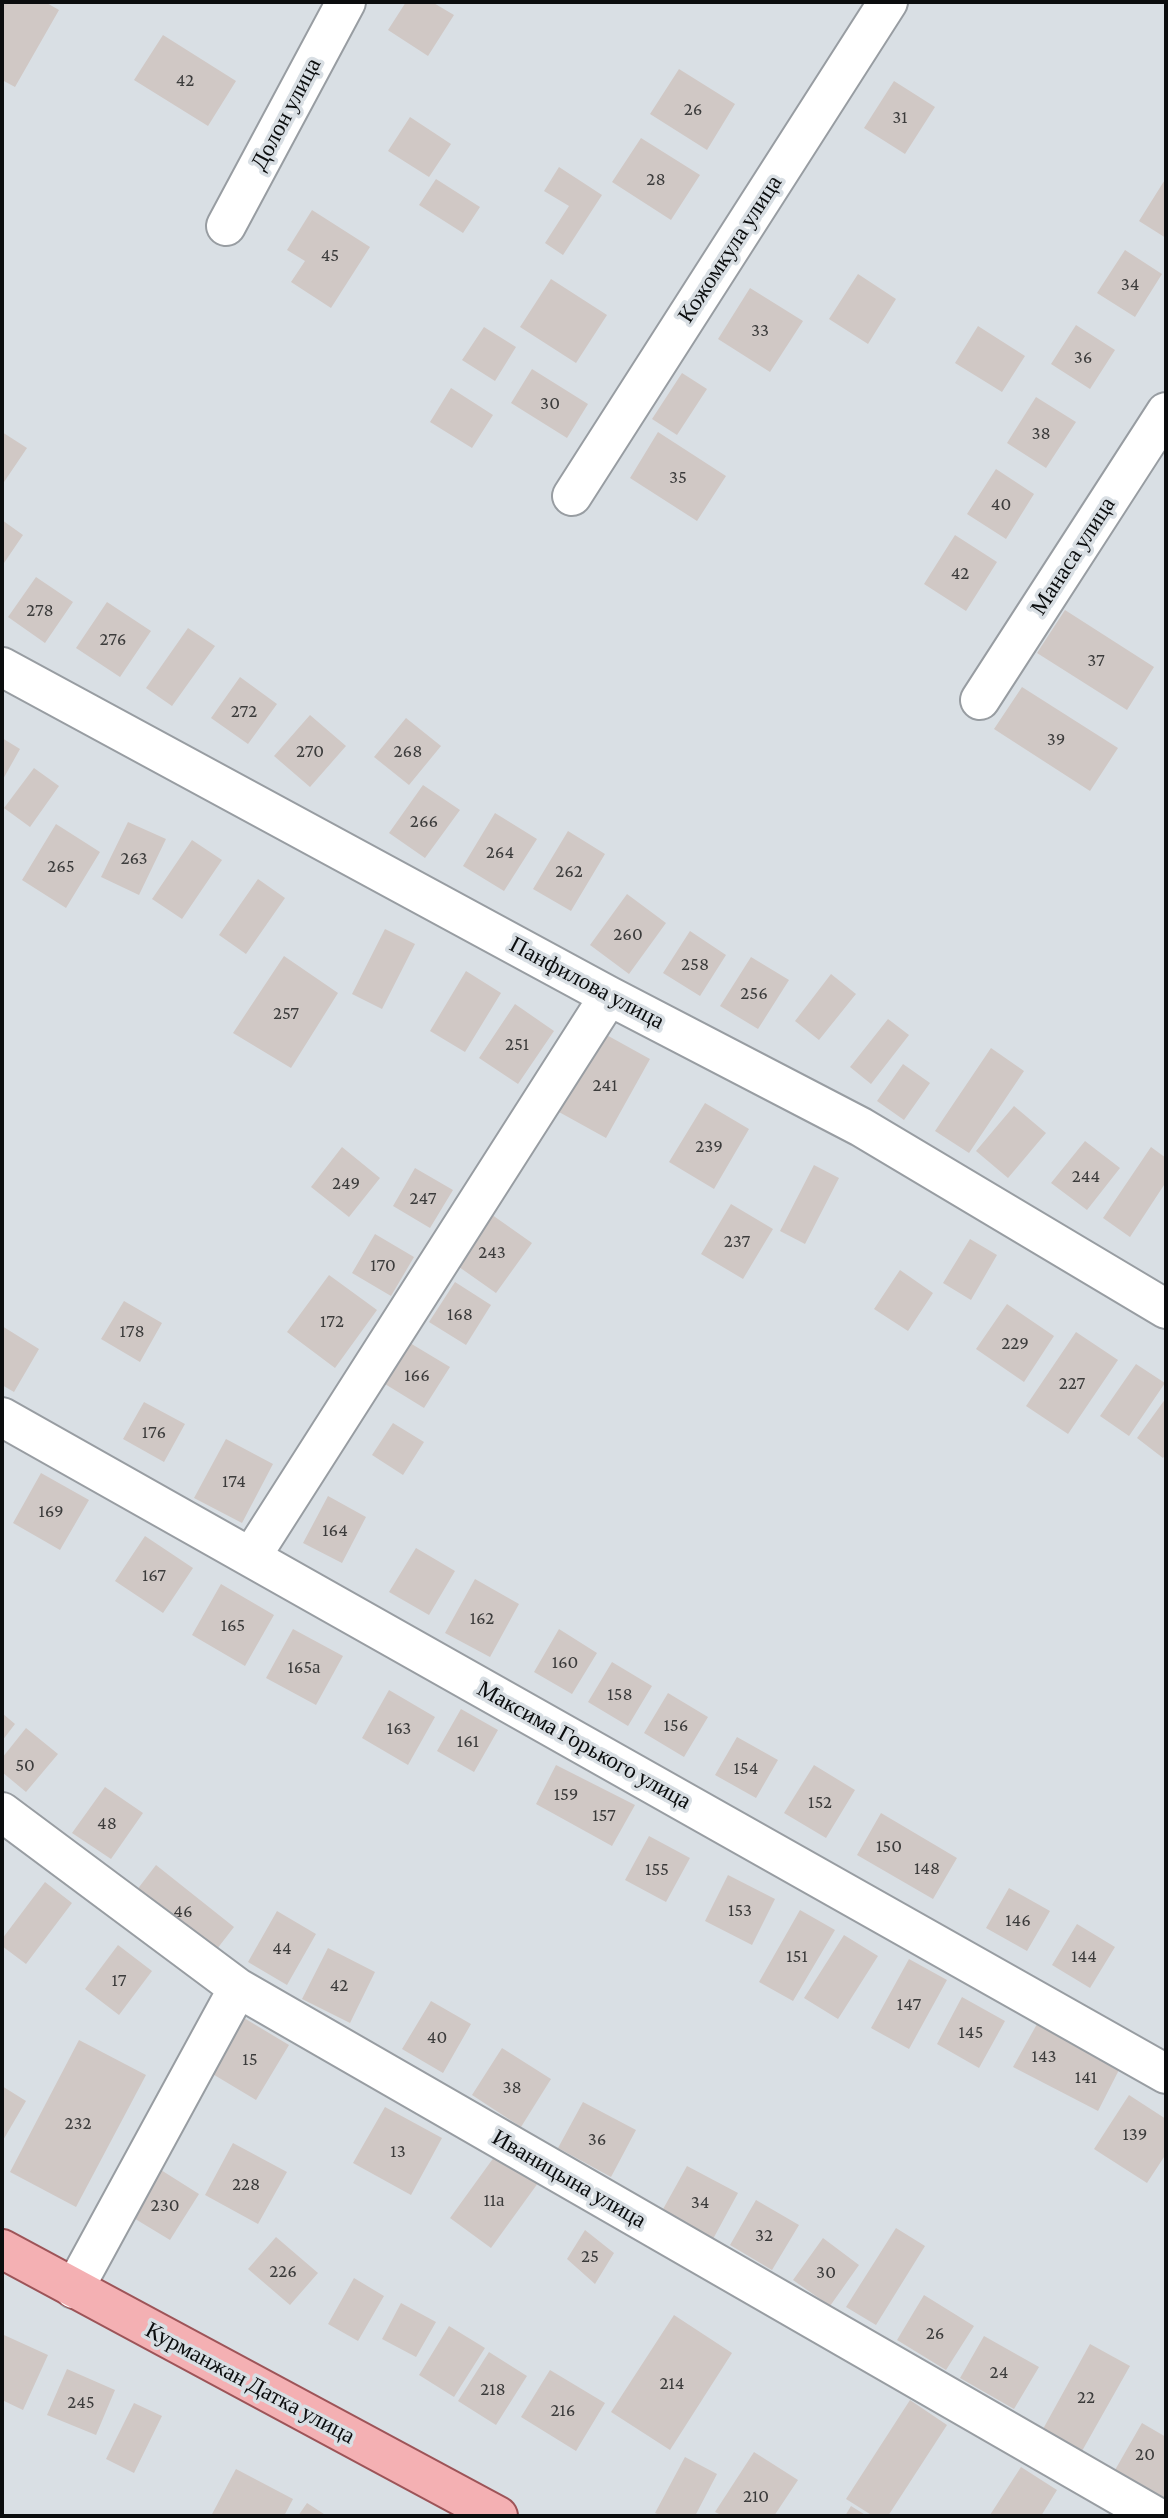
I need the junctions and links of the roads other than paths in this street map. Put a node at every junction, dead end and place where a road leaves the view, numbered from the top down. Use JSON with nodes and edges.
{"nodes":[{"id":1,"x":346,"y":2,"type":"edge"},
{"id":2,"x":888,"y":2,"type":"edge"},
{"id":3,"x":226,"y":226,"type":"dead end"},
{"id":4,"x":1166,"y":412,"type":"edge"},
{"id":5,"x":572,"y":496,"type":"dead end"},
{"id":6,"x":2,"y":667,"type":"edge"},
{"id":7,"x":980,"y":701,"type":"dead end"},
{"id":8,"x":609,"y":996,"type":"junction"},
{"id":9,"x":1166,"y":1309,"type":"edge"},
{"id":10,"x":2,"y":1417,"type":"edge"},
{"id":11,"x":251,"y":1557,"type":"junction"},
{"id":12,"x":2,"y":1812,"type":"edge"},
{"id":13,"x":238,"y":1988,"type":"junction"},
{"id":14,"x":1166,"y":2074,"type":"edge"},
{"id":15,"x":2,"y":2249,"type":"edge"},
{"id":16,"x":75,"y":2289,"type":"junction"},
{"id":17,"x":498,"y":2516,"type":"edge"},
{"id":18,"x":1155,"y":2516,"type":"edge"}],
"edges":[{"from":1,"to":3,"type":"street","name":"Долон улица"},
{"from":2,"to":5,"type":"street","name":"Кожомкула улица"},
{"from":4,"to":7,"type":"street","name":"Манаса улица"},
{"from":6,"to":8,"type":"street","name":"Панфилова улица"},
{"from":8,"to":9,"type":"street","name":"Панфилова улица"},
{"from":8,"to":11,"type":"street"},
{"from":10,"to":11,"type":"street","name":"Максима Горького улица"},
{"from":11,"to":14,"type":"street","name":"Максима Горького улица"},
{"from":12,"to":13,"type":"street","name":"Иваницына улица"},
{"from":13,"to":16,"type":"street"},
{"from":13,"to":18,"type":"street","name":"Иваницына улица"},
{"from":15,"to":16,"type":"main road","name":"Курманжан Датка улица"},
{"from":16,"to":17,"type":"main road","name":"Курманжан Датка улица"}]}
